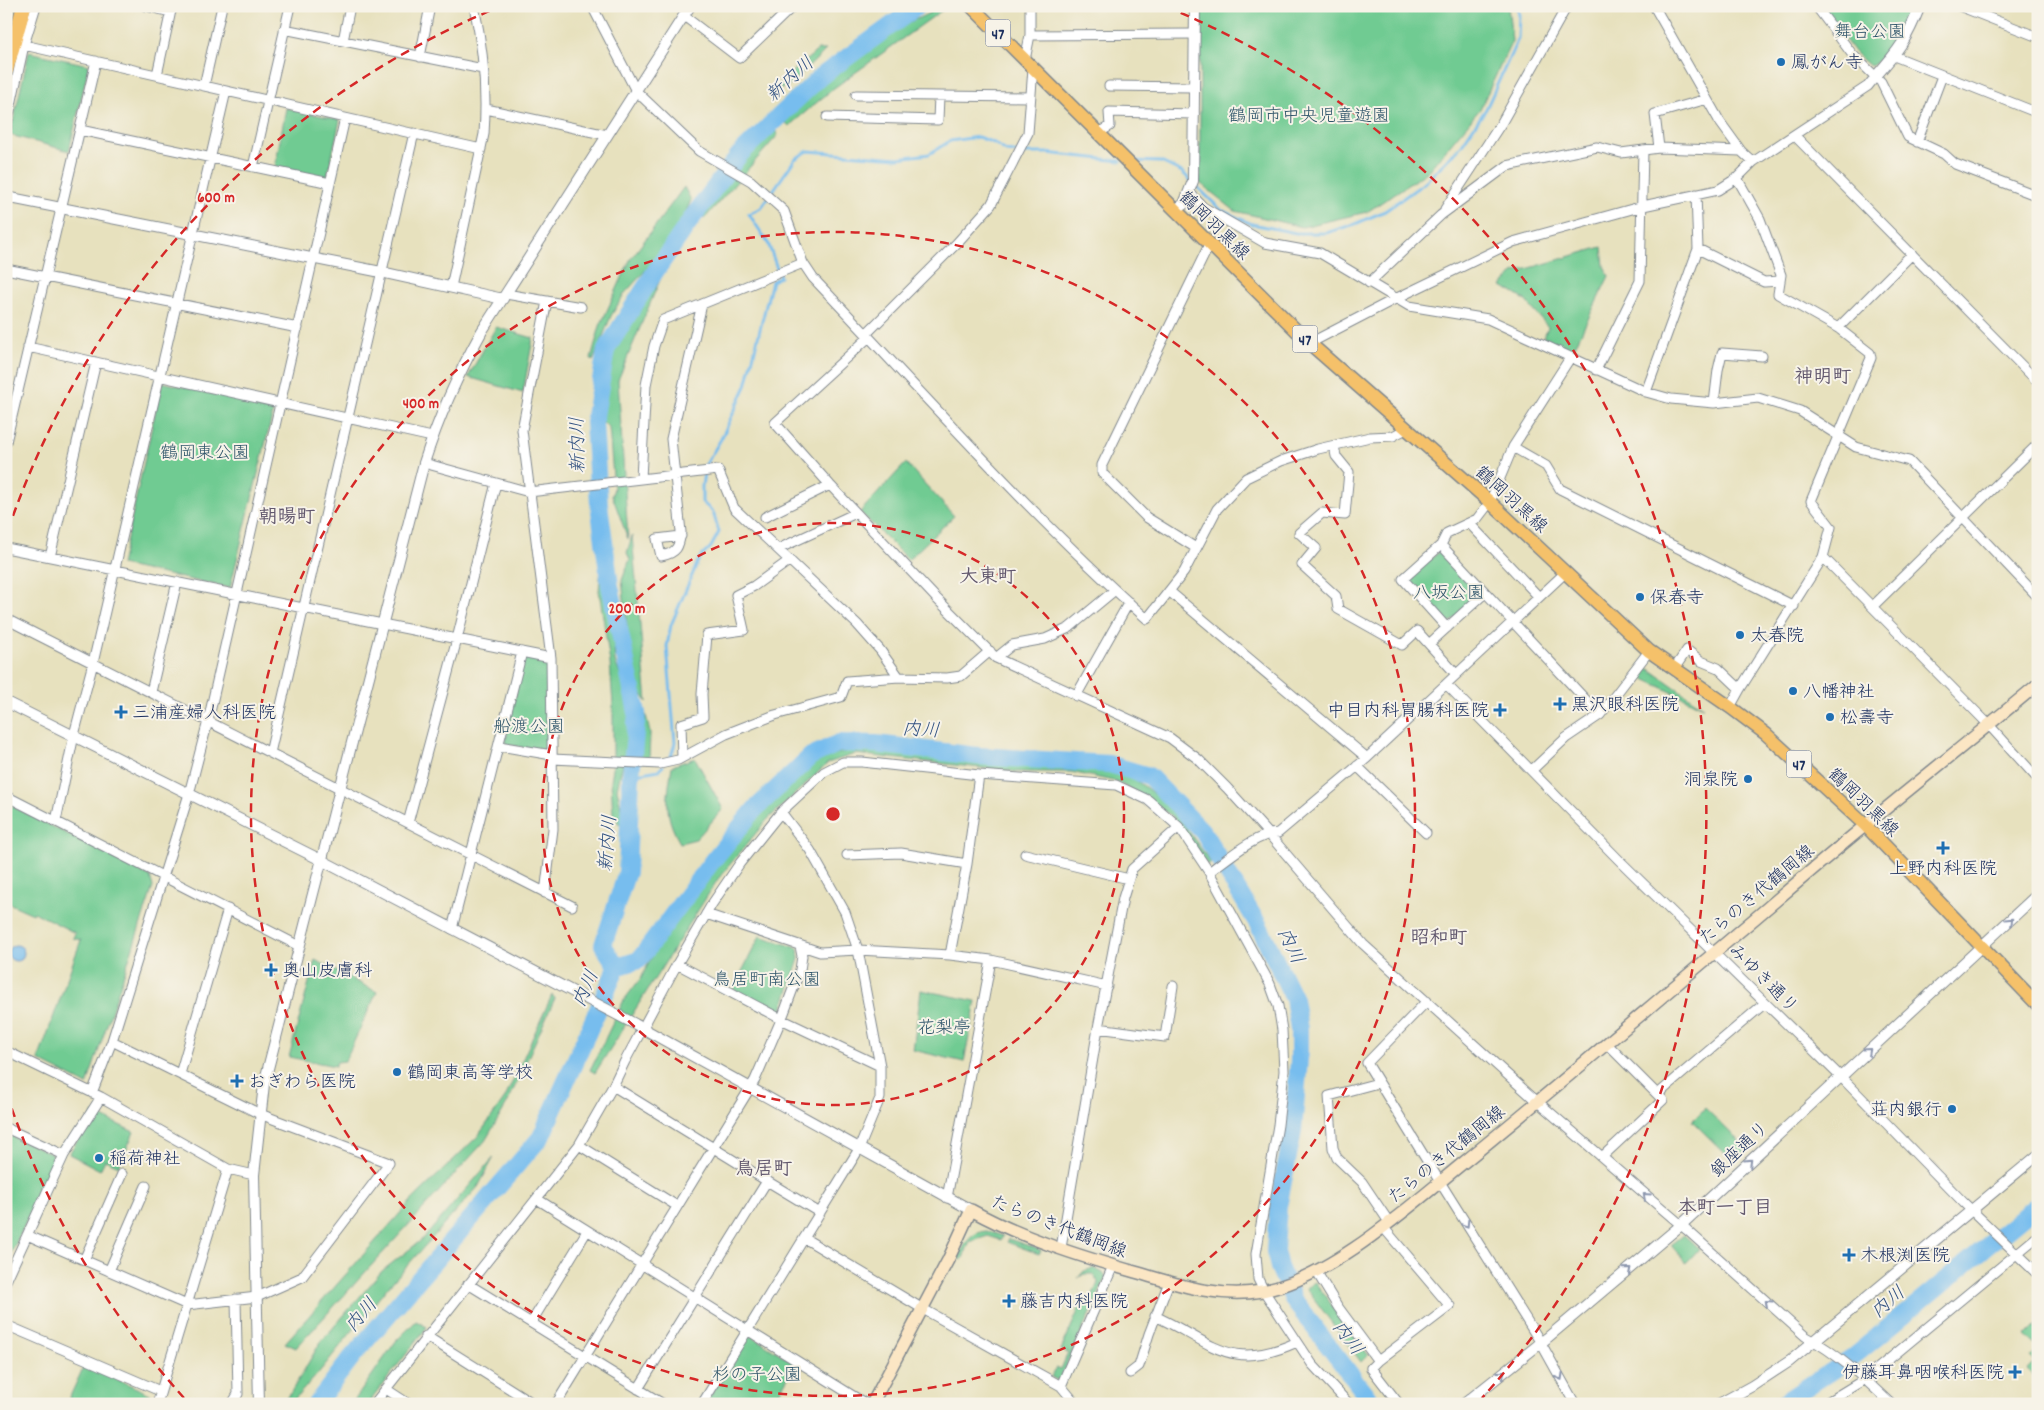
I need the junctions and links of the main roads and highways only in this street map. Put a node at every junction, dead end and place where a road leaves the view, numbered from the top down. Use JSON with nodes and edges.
{"nodes":[{"id":1,"x":24,"y":6,"type":"edge"},
{"id":2,"x":971,"y":6,"type":"edge"},
{"id":3,"x":6,"y":70,"type":"edge"},
{"id":4,"x":2038,"y":684,"type":"edge"},
{"id":5,"x":1865,"y":825,"type":"junction"},
{"id":6,"x":2038,"y":1005,"type":"edge"},
{"id":7,"x":872,"y":1404,"type":"edge"}],
"edges":[{"from":1,"to":3,"type":"highway"},
{"from":2,"to":5,"type":"main road","name":"鶴岡羽黒線","number":"47"},
{"from":4,"to":5,"type":"main road","name":"たらのき代鶴岡線"},
{"from":5,"to":6,"type":"main road","name":"鶴岡羽黒線","number":"47"},
{"from":5,"to":7,"type":"main road","name":"たらのき代鶴岡線"}]}
